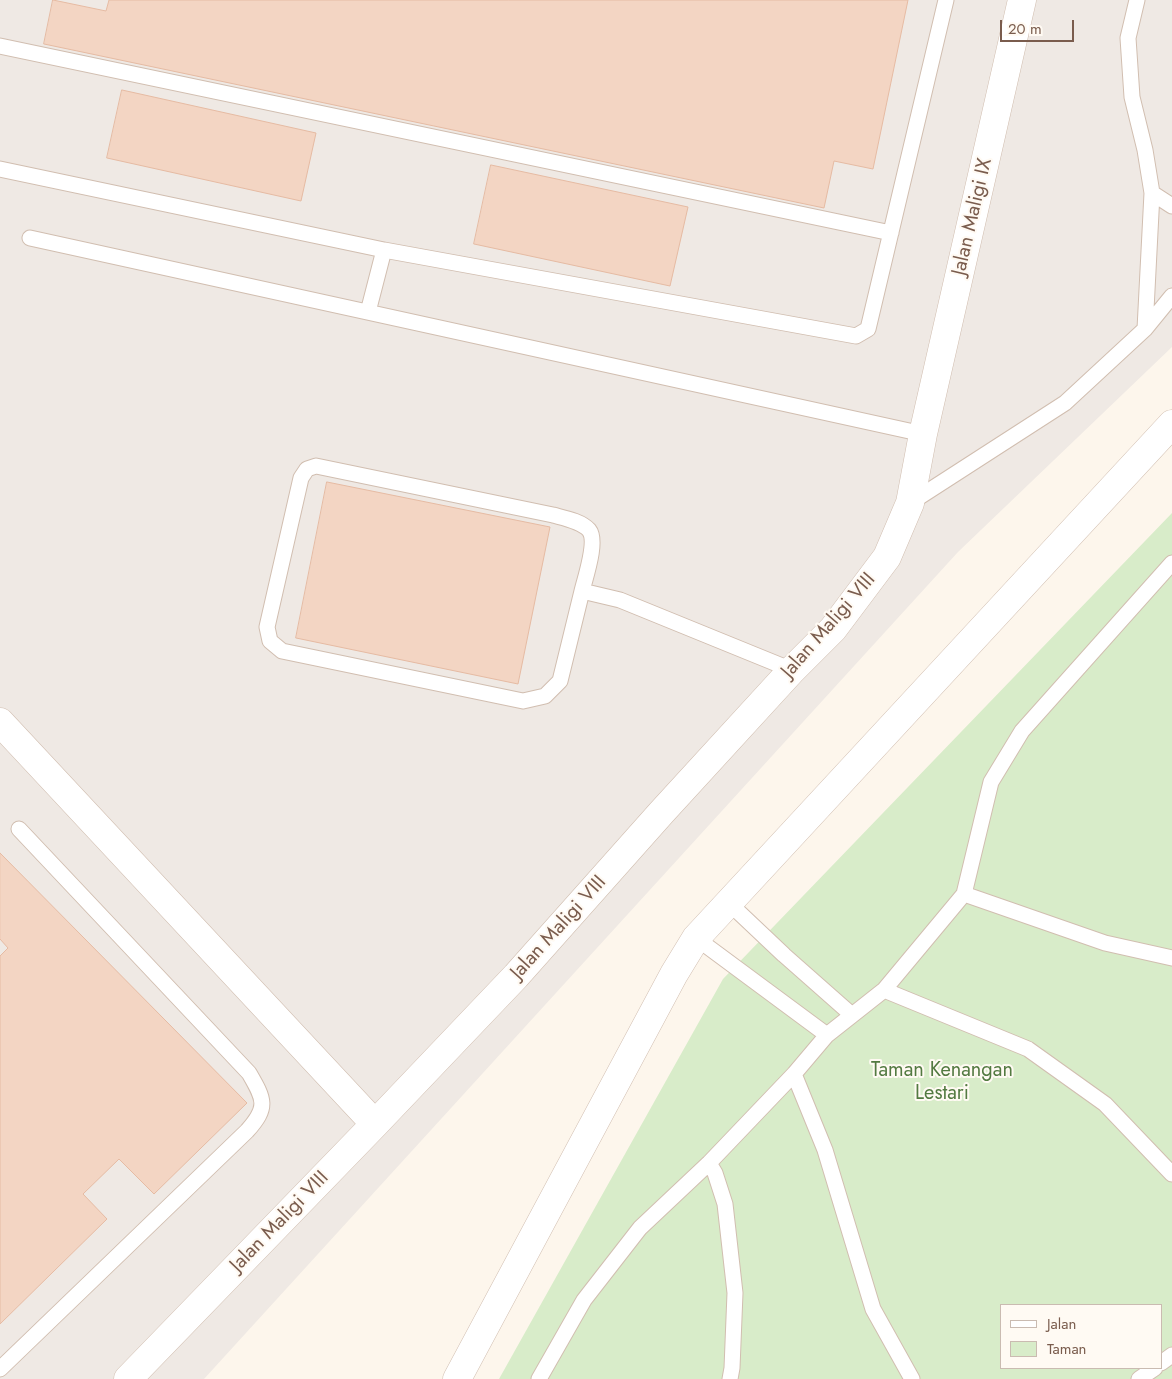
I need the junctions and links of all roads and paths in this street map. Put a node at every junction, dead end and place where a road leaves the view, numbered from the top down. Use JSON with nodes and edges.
{"nodes":[{"id":1,"x":946,"y":0,"type":"edge"},
{"id":2,"x":1022,"y":0,"type":"edge"},
{"id":3,"x":1137,"y":0,"type":"edge"},
{"id":4,"x":0,"y":46,"type":"edge"},
{"id":5,"x":0,"y":169,"type":"edge"},
{"id":6,"x":1152,"y":192,"type":"junction"},
{"id":7,"x":1172,"y":206,"type":"edge"},
{"id":8,"x":892,"y":233,"type":"junction"},
{"id":9,"x":30,"y":238,"type":"dead end"},
{"id":10,"x":384,"y":250,"type":"junction"},
{"id":11,"x":1172,"y":296,"type":"edge"},
{"id":12,"x":368,"y":312,"type":"junction"},
{"id":13,"x":1145,"y":329,"type":"junction"},
{"id":14,"x":1172,"y":424,"type":"edge"},
{"id":15,"x":923,"y":434,"type":"junction"},
{"id":16,"x":910,"y":503,"type":"junction"},
{"id":17,"x":1172,"y":563,"type":"edge"},
{"id":18,"x":582,"y":591,"type":"junction"},
{"id":19,"x":792,"y":670,"type":"junction"},
{"id":20,"x":0,"y":722,"type":"edge"},
{"id":21,"x":19,"y":829,"type":"dead end"},
{"id":22,"x":964,"y":894,"type":"junction"},
{"id":23,"x":729,"y":903,"type":"junction"},
{"id":24,"x":696,"y":938,"type":"junction"},
{"id":25,"x":1172,"y":958,"type":"edge"},
{"id":26,"x":884,"y":990,"type":"junction"},
{"id":27,"x":852,"y":1015,"type":"junction"},
{"id":28,"x":827,"y":1035,"type":"junction"},
{"id":29,"x":794,"y":1074,"type":"junction"},
{"id":30,"x":375,"y":1124,"type":"junction"},
{"id":31,"x":709,"y":1163,"type":"junction"},
{"id":32,"x":1172,"y":1174,"type":"edge"},
{"id":33,"x":0,"y":1369,"type":"edge"},
{"id":34,"x":1154,"y":1369,"type":"edge"},
{"id":35,"x":128,"y":1379,"type":"edge"},
{"id":36,"x":457,"y":1379,"type":"edge"},
{"id":37,"x":539,"y":1379,"type":"edge"},
{"id":38,"x":730,"y":1379,"type":"edge"},
{"id":39,"x":910,"y":1379,"type":"edge"},
{"id":40,"x":1139,"y":1379,"type":"edge"}],
"edges":[{"from":1,"to":8,"type":"lane"},
{"from":2,"to":15,"type":"street","name":"Jalan Maligi IX"},
{"from":3,"to":6,"type":"lane"},
{"from":4,"to":8,"type":"lane"},
{"from":5,"to":10,"type":"lane"},
{"from":6,"to":7,"type":"lane"},
{"from":6,"to":13,"type":"lane"},
{"from":8,"to":10,"type":"lane"},
{"from":9,"to":12,"type":"lane"},
{"from":10,"to":12,"type":"lane"},
{"from":11,"to":13,"type":"lane"},
{"from":12,"to":15,"type":"lane"},
{"from":13,"to":16,"type":"lane"},
{"from":14,"to":23,"type":"street"},
{"from":15,"to":16,"type":"street","name":"Jalan Maligi VIII"},
{"from":16,"to":19,"type":"street","name":"Jalan Maligi VIII"},
{"from":17,"to":22,"type":"lane"},
{"from":18,"to":18,"type":"lane"},
{"from":18,"to":19,"type":"lane"},
{"from":19,"to":30,"type":"street","name":"Jalan Maligi VIII"},
{"from":20,"to":30,"type":"street"},
{"from":21,"to":33,"type":"lane"},
{"from":22,"to":25,"type":"lane"},
{"from":22,"to":26,"type":"lane"},
{"from":23,"to":24,"type":"street"},
{"from":23,"to":27,"type":"lane"},
{"from":24,"to":28,"type":"lane"},
{"from":24,"to":36,"type":"street"},
{"from":26,"to":27,"type":"lane"},
{"from":26,"to":32,"type":"lane"},
{"from":27,"to":28,"type":"lane"},
{"from":28,"to":29,"type":"lane"},
{"from":29,"to":31,"type":"lane"},
{"from":29,"to":39,"type":"lane"},
{"from":30,"to":35,"type":"street","name":"Jalan Maligi VIII"},
{"from":31,"to":37,"type":"lane"},
{"from":31,"to":38,"type":"lane"},
{"from":34,"to":40,"type":"lane"}]}
